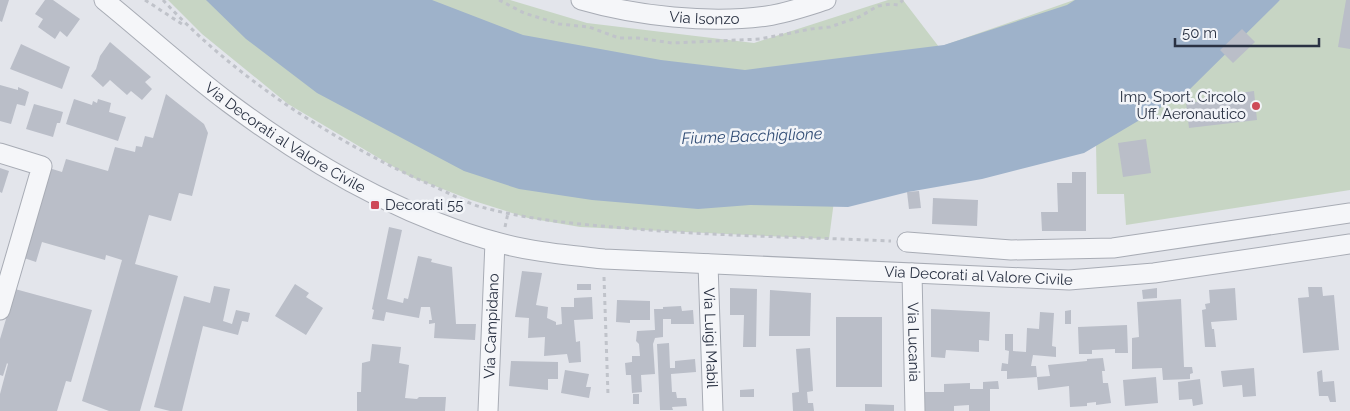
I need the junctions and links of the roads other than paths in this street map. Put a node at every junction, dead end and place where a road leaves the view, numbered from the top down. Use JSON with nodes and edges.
{"nodes":[{"id":1,"x":104,"y":0,"type":"edge"},
{"id":2,"x":581,"y":0,"type":"edge"},
{"id":3,"x":826,"y":0,"type":"edge"},
{"id":4,"x":0,"y":153,"type":"edge"},
{"id":5,"x":1350,"y":214,"type":"edge"},
{"id":6,"x":495,"y":242,"type":"junction"},
{"id":7,"x":907,"y":242,"type":"road end"},
{"id":8,"x":1350,"y":244,"type":"edge"},
{"id":9,"x":708,"y":264,"type":"junction"},
{"id":10,"x":6,"y":270,"type":"edge"},
{"id":11,"x":912,"y":273,"type":"junction"},
{"id":12,"x":0,"y":310,"type":"edge"},
{"id":13,"x":488,"y":411,"type":"edge"},
{"id":14,"x":713,"y":411,"type":"edge"},
{"id":15,"x":915,"y":411,"type":"edge"}],
"edges":[{"from":1,"to":6,"type":"street","name":"Via Decorati al Valore Civile"},
{"from":2,"to":3,"type":"street","name":"Via Isonzo"},
{"from":4,"to":10,"type":"street"},
{"from":5,"to":7,"type":"street"},
{"from":6,"to":9,"type":"street","name":"Via Decorati al Valore Civile"},
{"from":6,"to":13,"type":"street","name":"Via Campidano"},
{"from":8,"to":11,"type":"street","name":"Via Decorati al Valore Civile"},
{"from":9,"to":11,"type":"street","name":"Via Decorati al Valore Civile"},
{"from":9,"to":14,"type":"street","name":"Via Luigi Mabil"},
{"from":10,"to":12,"type":"street"},
{"from":11,"to":15,"type":"street","name":"Via Lucania"}]}
